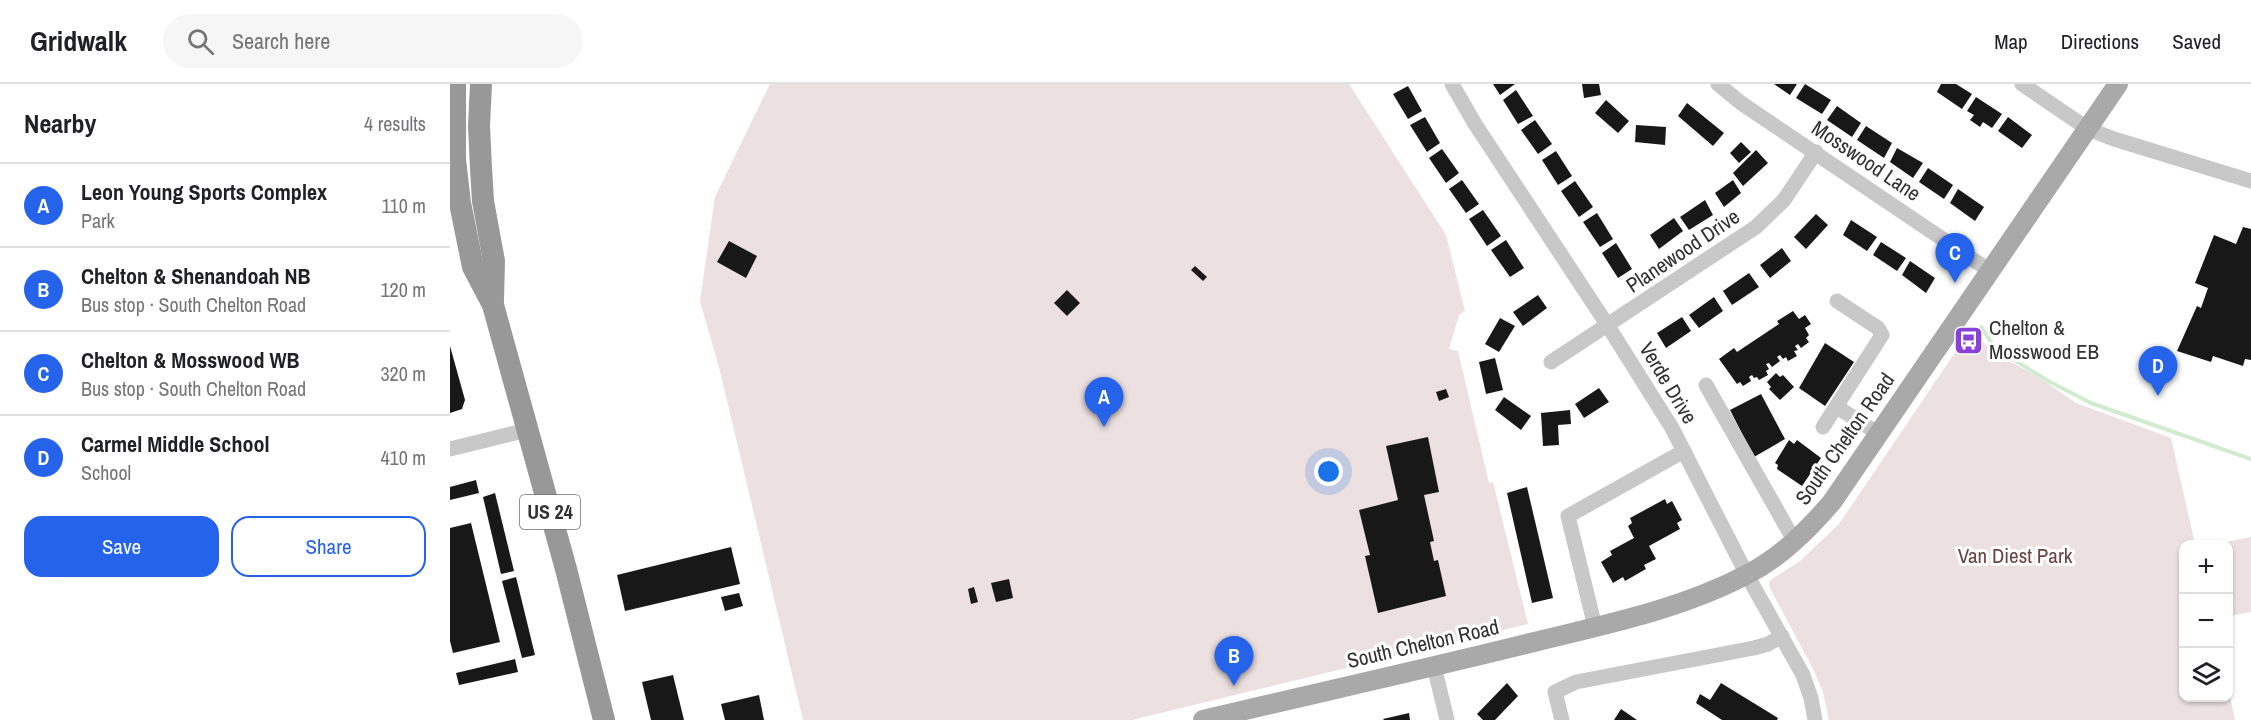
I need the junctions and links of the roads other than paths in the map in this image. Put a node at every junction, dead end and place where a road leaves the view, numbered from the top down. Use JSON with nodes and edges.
{"nodes":[{"id":1,"x":455,"y":84,"type":"edge"},
{"id":2,"x":481,"y":84,"type":"edge"},
{"id":3,"x":1452,"y":84,"type":"edge"},
{"id":4,"x":1718,"y":84,"type":"edge"},
{"id":5,"x":2022,"y":84,"type":"edge"},
{"id":6,"x":2118,"y":84,"type":"edge"},
{"id":7,"x":2088,"y":129,"type":"junction"},
{"id":8,"x":1816,"y":152,"type":"junction"},
{"id":9,"x":2251,"y":181,"type":"edge"},
{"id":10,"x":455,"y":204,"type":"edge"},
{"id":11,"x":1990,"y":271,"type":"junction"},
{"id":12,"x":1837,"y":301,"type":"dead end"},
{"id":13,"x":493,"y":305,"type":"junction"},
{"id":14,"x":1608,"y":326,"type":"junction"},
{"id":15,"x":1551,"y":362,"type":"dead end"},
{"id":16,"x":1706,"y":385,"type":"dead end"},
{"id":17,"x":1837,"y":407,"type":"junction"},
{"id":18,"x":1823,"y":427,"type":"dead end"},
{"id":19,"x":527,"y":430,"type":"junction"},
{"id":20,"x":1879,"y":434,"type":"junction"},
{"id":21,"x":450,"y":449,"type":"edge"},
{"id":22,"x":1684,"y":451,"type":"junction"},
{"id":23,"x":1795,"y":542,"type":"junction"},
{"id":24,"x":1747,"y":575,"type":"junction"},
{"id":25,"x":1595,"y":627,"type":"junction"},
{"id":26,"x":1782,"y":636,"type":"junction"},
{"id":27,"x":1434,"y":666,"type":"junction"},
{"id":28,"x":1259,"y":714,"type":"edge"},
{"id":29,"x":604,"y":720,"type":"edge"},
{"id":30,"x":1203,"y":720,"type":"edge"},
{"id":31,"x":1447,"y":720,"type":"edge"},
{"id":32,"x":1562,"y":720,"type":"edge"},
{"id":33,"x":1815,"y":720,"type":"edge"}],
"edges":[{"from":1,"to":10,"type":"highway","number":"US 24"},
{"from":2,"to":13,"type":"highway","number":"US 24"},
{"from":3,"to":14,"type":"street","name":"Verde Drive"},
{"from":4,"to":8,"type":"street","name":"Mosswood Lane"},
{"from":5,"to":7,"type":"street"},
{"from":6,"to":7,"type":"main road","name":"South Chelton Road"},
{"from":7,"to":9,"type":"street"},
{"from":7,"to":11,"type":"main road","name":"South Chelton Road"},
{"from":8,"to":11,"type":"street","name":"Mosswood Lane"},
{"from":8,"to":14,"type":"street","name":"Planewood Drive"},
{"from":10,"to":13,"type":"highway","number":"US 24"},
{"from":11,"to":20,"type":"main road","name":"South Chelton Road"},
{"from":12,"to":17,"type":"street"},
{"from":13,"to":19,"type":"highway","number":"US 24"},
{"from":14,"to":15,"type":"street","name":"Planewood Drive"},
{"from":14,"to":22,"type":"street","name":"Verde Drive"},
{"from":16,"to":23,"type":"street"},
{"from":17,"to":18,"type":"street"},
{"from":17,"to":20,"type":"street"},
{"from":19,"to":21,"type":"street"},
{"from":19,"to":29,"type":"highway","number":"US 24"},
{"from":20,"to":23,"type":"main road","name":"South Chelton Road"},
{"from":22,"to":24,"type":"street","name":"Verde Drive"},
{"from":22,"to":25,"type":"street"},
{"from":23,"to":24,"type":"main road","name":"South Chelton Road"},
{"from":24,"to":25,"type":"main road","name":"South Chelton Road"},
{"from":24,"to":26,"type":"street","name":"Verde Drive"},
{"from":25,"to":27,"type":"main road","name":"South Chelton Road"},
{"from":26,"to":32,"type":"street"},
{"from":26,"to":33,"type":"street","name":"Verde Drive"},
{"from":27,"to":28,"type":"main road","name":"South Chelton Road"},
{"from":27,"to":31,"type":"street"},
{"from":28,"to":30,"type":"main road","name":"South Chelton Road"}]}
